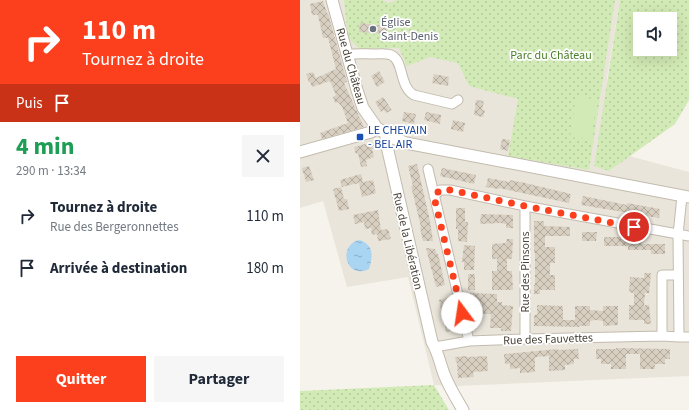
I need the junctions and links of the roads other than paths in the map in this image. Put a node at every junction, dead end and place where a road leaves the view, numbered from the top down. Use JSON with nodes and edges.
{"nodes":[{"id":1,"x":332,"y":0,"type":"edge"},
{"id":2,"x":347,"y":55,"type":"junction"},
{"id":3,"x":458,"y":100,"type":"dead end"},
{"id":4,"x":381,"y":131,"type":"junction"},
{"id":5,"x":300,"y":152,"type":"edge"},
{"id":6,"x":428,"y":170,"type":"dead end"},
{"id":7,"x":434,"y":196,"type":"junction"},
{"id":8,"x":686,"y":197,"type":"edge"},
{"id":9,"x":525,"y":206,"type":"junction"},
{"id":10,"x":678,"y":235,"type":"junction"},
{"id":11,"x":689,"y":236,"type":"edge"},
{"id":12,"x":677,"y":275,"type":"junction"},
{"id":13,"x":662,"y":336,"type":"junction"},
{"id":14,"x":679,"y":337,"type":"junction"},
{"id":15,"x":689,"y":337,"type":"edge"},
{"id":16,"x":525,"y":339,"type":"junction"},
{"id":17,"x":469,"y":341,"type":"junction"},
{"id":18,"x":435,"y":348,"type":"junction"},
{"id":19,"x":463,"y":410,"type":"edge"}],
"edges":[{"from":1,"to":2,"type":"street","name":"Rue du Château"},
{"from":2,"to":3,"type":"street"},
{"from":2,"to":4,"type":"street","name":"Rue du Château"},
{"from":4,"to":5,"type":"street"},
{"from":4,"to":8,"type":"street"},
{"from":4,"to":18,"type":"street","name":"Rue de la Libération"},
{"from":6,"to":7,"type":"street"},
{"from":7,"to":9,"type":"street"},
{"from":7,"to":17,"type":"street"},
{"from":8,"to":10,"type":"street"},
{"from":9,"to":10,"type":"street"},
{"from":9,"to":16,"type":"street","name":"Rue des Pinsons"},
{"from":10,"to":11,"type":"street"},
{"from":10,"to":12,"type":"street"},
{"from":12,"to":13,"type":"street"},
{"from":12,"to":14,"type":"street"},
{"from":13,"to":14,"type":"street","name":"Rue des Fauvettes"},
{"from":13,"to":16,"type":"street","name":"Rue des Fauvettes"},
{"from":14,"to":15,"type":"street","name":"Rue des Fauvettes"},
{"from":16,"to":17,"type":"street","name":"Rue des Fauvettes"},
{"from":17,"to":18,"type":"street","name":"Rue des Fauvettes"},
{"from":18,"to":19,"type":"street","name":"Rue de la Libération"}]}
